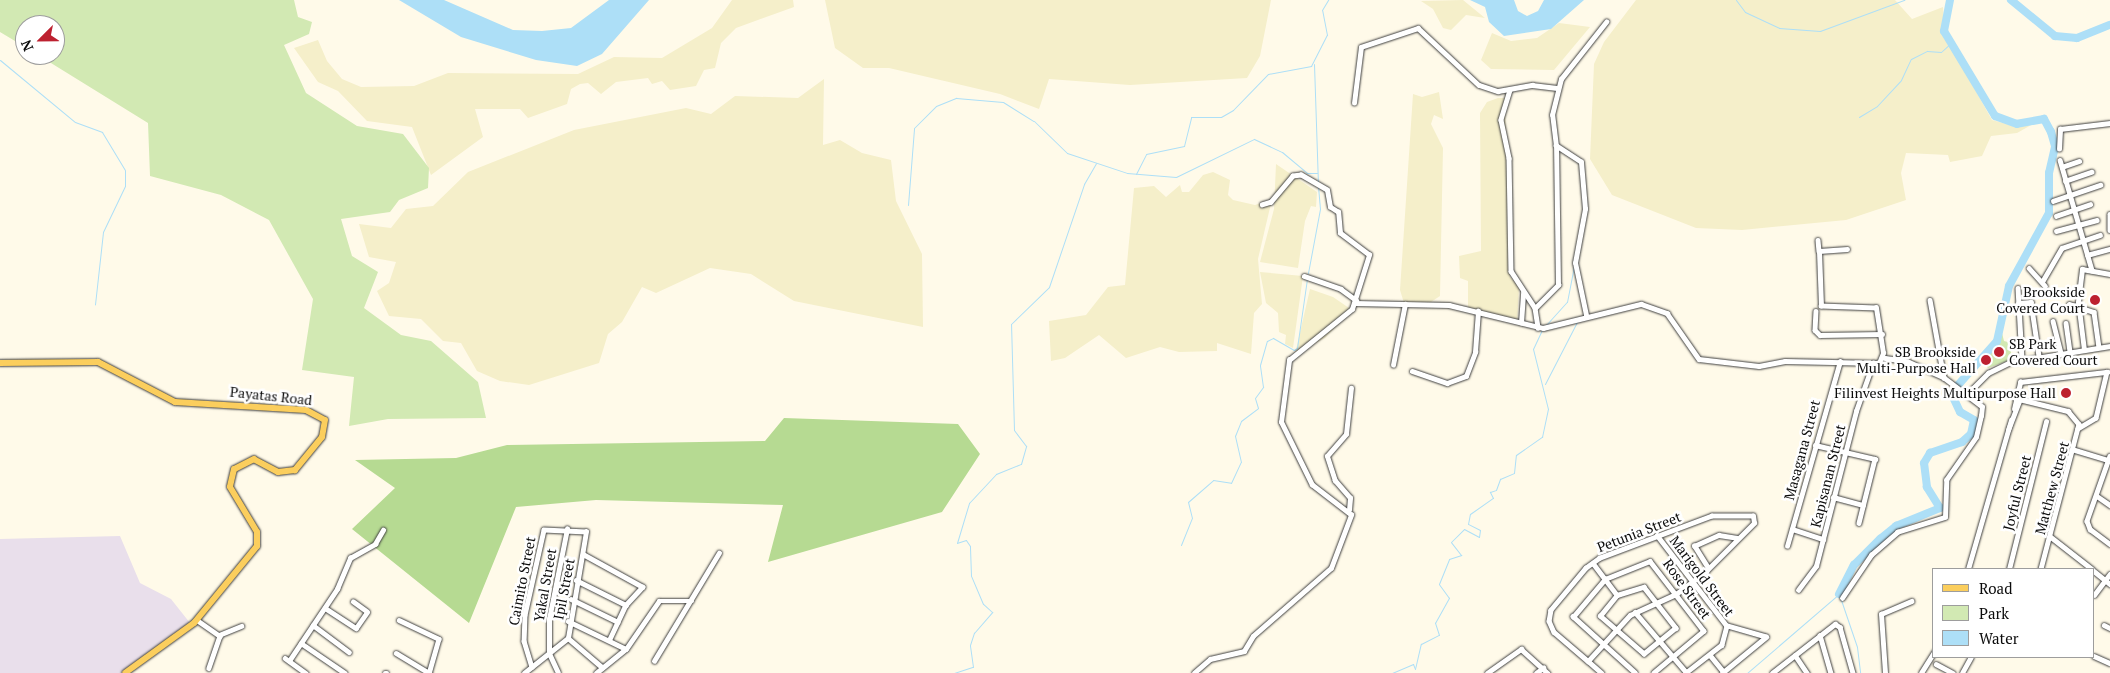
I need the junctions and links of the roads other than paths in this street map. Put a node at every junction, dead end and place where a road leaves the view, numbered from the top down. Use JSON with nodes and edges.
{"nodes":[{"id":1,"x":1606,"y":22,"type":"dead end"},
{"id":2,"x":1557,"y":88,"type":"junction"},
{"id":3,"x":1510,"y":90,"type":"junction"},
{"id":4,"x":1354,"y":103,"type":"dead end"},
{"id":5,"x":2110,"y":123,"type":"edge"},
{"id":6,"x":1556,"y":146,"type":"junction"},
{"id":7,"x":2059,"y":149,"type":"dead end"},
{"id":8,"x":2060,"y":160,"type":"dead end"},
{"id":9,"x":2079,"y":161,"type":"dead end"},
{"id":10,"x":2062,"y":167,"type":"junction"},
{"id":11,"x":2091,"y":172,"type":"dead end"},
{"id":12,"x":2065,"y":181,"type":"junction"},
{"id":13,"x":2100,"y":185,"type":"dead end"},
{"id":14,"x":2069,"y":196,"type":"junction"},
{"id":15,"x":2053,"y":201,"type":"dead end"},
{"id":16,"x":2090,"y":204,"type":"dead end"},
{"id":17,"x":1262,"y":205,"type":"dead end"},
{"id":18,"x":2073,"y":210,"type":"junction"},
{"id":19,"x":2110,"y":214,"type":"edge"},
{"id":20,"x":2056,"y":216,"type":"dead end"},
{"id":21,"x":2097,"y":220,"type":"dead end"},
{"id":22,"x":2077,"y":225,"type":"junction"},
{"id":23,"x":2110,"y":230,"type":"edge"},
{"id":24,"x":2056,"y":231,"type":"dead end"},
{"id":25,"x":2100,"y":235,"type":"dead end"},
{"id":26,"x":1818,"y":240,"type":"dead end"},
{"id":27,"x":2082,"y":241,"type":"junction"},
{"id":28,"x":1847,"y":249,"type":"dead end"},
{"id":29,"x":2110,"y":249,"type":"edge"},
{"id":30,"x":1819,"y":251,"type":"junction"},
{"id":31,"x":2087,"y":255,"type":"junction"},
{"id":32,"x":2029,"y":268,"type":"dead end"},
{"id":33,"x":2092,"y":270,"type":"junction"},
{"id":34,"x":2110,"y":274,"type":"edge"},
{"id":35,"x":1304,"y":276,"type":"dead end"},
{"id":36,"x":2018,"y":288,"type":"dead end"},
{"id":37,"x":1522,"y":292,"type":"junction"},
{"id":38,"x":1930,"y":300,"type":"dead end"},
{"id":39,"x":1355,"y":302,"type":"junction"},
{"id":40,"x":2018,"y":303,"type":"junction"},
{"id":41,"x":1405,"y":304,"type":"junction"},
{"id":42,"x":2069,"y":304,"type":"dead end"},
{"id":43,"x":2078,"y":307,"type":"junction"},
{"id":44,"x":1535,"y":308,"type":"junction"},
{"id":45,"x":1478,"y":311,"type":"junction"},
{"id":46,"x":1816,"y":311,"type":"dead end"},
{"id":47,"x":1586,"y":315,"type":"junction"},
{"id":48,"x":2054,"y":321,"type":"dead end"},
{"id":49,"x":1521,"y":323,"type":"junction"},
{"id":50,"x":2066,"y":323,"type":"dead end"},
{"id":51,"x":1538,"y":328,"type":"junction"},
{"id":52,"x":1882,"y":334,"type":"junction"},
{"id":53,"x":2110,"y":346,"type":"edge"},
{"id":54,"x":2099,"y":347,"type":"junction"},
{"id":55,"x":2084,"y":350,"type":"junction"},
{"id":56,"x":2070,"y":352,"type":"junction"},
{"id":57,"x":2061,"y":353,"type":"junction"},
{"id":58,"x":2039,"y":356,"type":"junction"},
{"id":59,"x":2022,"y":359,"type":"junction"},
{"id":60,"x":1882,"y":360,"type":"junction"},
{"id":61,"x":1840,"y":361,"type":"junction"},
{"id":62,"x":0,"y":362,"type":"edge"},
{"id":63,"x":1873,"y":363,"type":"junction"},
{"id":64,"x":1393,"y":365,"type":"dead end"},
{"id":65,"x":1412,"y":371,"type":"dead end"},
{"id":66,"x":1944,"y":378,"type":"junction"},
{"id":67,"x":1350,"y":388,"type":"dead end"},
{"id":68,"x":1966,"y":395,"type":"junction"},
{"id":69,"x":2017,"y":399,"type":"junction"},
{"id":70,"x":2046,"y":422,"type":"dead end"},
{"id":71,"x":2078,"y":429,"type":"junction"},
{"id":72,"x":1815,"y":445,"type":"junction"},
{"id":73,"x":2075,"y":450,"type":"junction"},
{"id":74,"x":1845,"y":452,"type":"junction"},
{"id":75,"x":2110,"y":459,"type":"edge"},
{"id":76,"x":2097,"y":496,"type":"junction"},
{"id":77,"x":1833,"y":498,"type":"junction"},
{"id":78,"x":1863,"y":505,"type":"junction"},
{"id":79,"x":2110,"y":505,"type":"edge"},
{"id":80,"x":1350,"y":510,"type":"junction"},
{"id":81,"x":1859,"y":523,"type":"dead end"},
{"id":82,"x":544,"y":529,"type":"joint"},
{"id":83,"x":567,"y":529,"type":"junction"},
{"id":84,"x":1792,"y":529,"type":"junction"},
{"id":85,"x":383,"y":530,"type":"dead end"},
{"id":86,"x":1657,"y":535,"type":"junction"},
{"id":87,"x":2051,"y":537,"type":"junction"},
{"id":88,"x":1737,"y":538,"type":"junction"},
{"id":89,"x":1823,"y":539,"type":"junction"},
{"id":90,"x":2110,"y":544,"type":"edge"},
{"id":91,"x":1787,"y":546,"type":"dead end"},
{"id":92,"x":719,"y":553,"type":"dead end"},
{"id":93,"x":583,"y":554,"type":"junction"},
{"id":94,"x":1593,"y":562,"type":"junction"},
{"id":95,"x":1708,"y":568,"type":"junction"},
{"id":96,"x":1968,"y":568,"type":"edge"},
{"id":97,"x":2009,"y":568,"type":"edge"},
{"id":98,"x":2041,"y":568,"type":"edge"},
{"id":99,"x":2090,"y":568,"type":"edge"},
{"id":100,"x":2095,"y":572,"type":"edge"},
{"id":101,"x":2110,"y":574,"type":"edge"},
{"id":102,"x":1605,"y":579,"type":"junction"},
{"id":103,"x":576,"y":580,"type":"junction"},
{"id":104,"x":2105,"y":580,"type":"junction"},
{"id":105,"x":1693,"y":581,"type":"junction"},
{"id":106,"x":2110,"y":584,"type":"edge"},
{"id":107,"x":1798,"y":590,"type":"dead end"},
{"id":108,"x":1676,"y":594,"type":"junction"},
{"id":109,"x":2095,"y":594,"type":"edge"},
{"id":110,"x":1617,"y":595,"type":"junction"},
{"id":111,"x":1842,"y":598,"type":"dead end"},
{"id":112,"x":571,"y":599,"type":"junction"},
{"id":113,"x":692,"y":601,"type":"junction"},
{"id":114,"x":1911,"y":601,"type":"dead end"},
{"id":115,"x":353,"y":602,"type":"dead end"},
{"id":116,"x":1659,"y":603,"type":"junction"},
{"id":117,"x":626,"y":605,"type":"junction"},
{"id":118,"x":325,"y":608,"type":"junction"},
{"id":119,"x":1635,"y":612,"type":"junction"},
{"id":120,"x":197,"y":620,"type":"junction"},
{"id":121,"x":399,"y":620,"type":"dead end"},
{"id":122,"x":568,"y":621,"type":"junction"},
{"id":123,"x":618,"y":622,"type":"junction"},
{"id":124,"x":313,"y":625,"type":"junction"},
{"id":125,"x":2104,"y":625,"type":"dead end"},
{"id":126,"x":241,"y":626,"type":"dead end"},
{"id":127,"x":1727,"y":626,"type":"junction"},
{"id":128,"x":2110,"y":628,"type":"edge"},
{"id":129,"x":1614,"y":629,"type":"junction"},
{"id":130,"x":219,"y":635,"type":"junction"},
{"id":131,"x":1820,"y":635,"type":"junction"},
{"id":132,"x":568,"y":638,"type":"junction"},
{"id":133,"x":610,"y":640,"type":"junction"},
{"id":134,"x":1661,"y":642,"type":"junction"},
{"id":135,"x":301,"y":643,"type":"junction"},
{"id":136,"x":1600,"y":645,"type":"junction"},
{"id":137,"x":626,"y":649,"type":"junction"},
{"id":138,"x":349,"y":652,"type":"dead end"},
{"id":139,"x":396,"y":653,"type":"dead end"},
{"id":140,"x":549,"y":654,"type":"junction"},
{"id":141,"x":1710,"y":655,"type":"junction"},
{"id":142,"x":1795,"y":655,"type":"junction"},
{"id":143,"x":1932,"y":655,"type":"edge"},
{"id":144,"x":2095,"y":656,"type":"edge"},
{"id":145,"x":1674,"y":657,"type":"junction"},
{"id":146,"x":1970,"y":658,"type":"edge"},
{"id":147,"x":654,"y":661,"type":"dead end"},
{"id":148,"x":1588,"y":661,"type":"junction"},
{"id":149,"x":2110,"y":663,"type":"edge"},
{"id":150,"x":1936,"y":664,"type":"dead end"},
{"id":151,"x":532,"y":667,"type":"junction"},
{"id":152,"x":602,"y":667,"type":"junction"},
{"id":153,"x":209,"y":668,"type":"dead end"},
{"id":154,"x":1543,"y":668,"type":"junction"},
{"id":155,"x":1779,"y":668,"type":"junction"},
{"id":156,"x":1723,"y":672,"type":"edge"},
{"id":157,"x":125,"y":673,"type":"edge"},
{"id":158,"x":306,"y":673,"type":"edge"},
{"id":159,"x":345,"y":673,"type":"edge"},
{"id":160,"x":429,"y":673,"type":"edge"},
{"id":161,"x":524,"y":673,"type":"edge"},
{"id":162,"x":558,"y":673,"type":"edge"},
{"id":163,"x":596,"y":673,"type":"edge"},
{"id":164,"x":1194,"y":673,"type":"edge"},
{"id":165,"x":1487,"y":673,"type":"edge"},
{"id":166,"x":1536,"y":673,"type":"edge"},
{"id":167,"x":1548,"y":673,"type":"edge"},
{"id":168,"x":1602,"y":673,"type":"edge"},
{"id":169,"x":1635,"y":673,"type":"edge"},
{"id":170,"x":1654,"y":673,"type":"edge"},
{"id":171,"x":1686,"y":673,"type":"edge"},
{"id":172,"x":1772,"y":673,"type":"edge"},
{"id":173,"x":1783,"y":673,"type":"edge"},
{"id":174,"x":1807,"y":673,"type":"edge"},
{"id":175,"x":1832,"y":673,"type":"edge"},
{"id":176,"x":1853,"y":673,"type":"edge"},
{"id":177,"x":1885,"y":673,"type":"edge"},
{"id":178,"x":1920,"y":673,"type":"edge"},
{"id":179,"x":1953,"y":673,"type":"edge"},
{"id":180,"x":1962,"y":673,"type":"edge"}],
"edges":[{"from":1,"to":2,"type":"street"},
{"from":2,"to":3,"type":"street"},
{"from":2,"to":6,"type":"street"},
{"from":3,"to":4,"type":"street"},
{"from":3,"to":37,"type":"street"},
{"from":5,"to":7,"type":"street"},
{"from":6,"to":44,"type":"street"},
{"from":6,"to":47,"type":"street"},
{"from":8,"to":10,"type":"street"},
{"from":9,"to":10,"type":"street"},
{"from":10,"to":12,"type":"street"},
{"from":11,"to":12,"type":"street"},
{"from":12,"to":14,"type":"street"},
{"from":13,"to":14,"type":"street"},
{"from":14,"to":15,"type":"street"},
{"from":14,"to":18,"type":"street"},
{"from":16,"to":18,"type":"street"},
{"from":17,"to":39,"type":"street"},
{"from":18,"to":20,"type":"street"},
{"from":18,"to":22,"type":"street"},
{"from":19,"to":23,"type":"street"},
{"from":21,"to":22,"type":"street"},
{"from":22,"to":24,"type":"street"},
{"from":22,"to":27,"type":"street"},
{"from":25,"to":27,"type":"street"},
{"from":26,"to":30,"type":"street"},
{"from":27,"to":31,"type":"street"},
{"from":27,"to":32,"type":"street"},
{"from":28,"to":30,"type":"street"},
{"from":29,"to":31,"type":"street"},
{"from":30,"to":52,"type":"street"},
{"from":31,"to":33,"type":"street"},
{"from":33,"to":34,"type":"street"},
{"from":33,"to":43,"type":"street"},
{"from":35,"to":39,"type":"street"},
{"from":36,"to":40,"type":"street"},
{"from":37,"to":44,"type":"street"},
{"from":37,"to":49,"type":"street"},
{"from":38,"to":66,"type":"street"},
{"from":39,"to":41,"type":"street"},
{"from":39,"to":80,"type":"street"},
{"from":40,"to":58,"type":"street"},
{"from":40,"to":59,"type":"street"},
{"from":41,"to":45,"type":"street"},
{"from":41,"to":64,"type":"street"},
{"from":42,"to":43,"type":"street"},
{"from":43,"to":54,"type":"street"},
{"from":43,"to":55,"type":"street"},
{"from":44,"to":51,"type":"street"},
{"from":45,"to":49,"type":"street"},
{"from":45,"to":65,"type":"street"},
{"from":46,"to":52,"type":"street"},
{"from":47,"to":51,"type":"street"},
{"from":47,"to":61,"type":"street"},
{"from":48,"to":57,"type":"street"},
{"from":49,"to":51,"type":"street"},
{"from":50,"to":56,"type":"street"},
{"from":52,"to":60,"type":"street"},
{"from":53,"to":54,"type":"street"},
{"from":54,"to":55,"type":"street"},
{"from":55,"to":56,"type":"street"},
{"from":56,"to":57,"type":"street"},
{"from":57,"to":58,"type":"street"},
{"from":58,"to":59,"type":"street"},
{"from":59,"to":68,"type":"street"},
{"from":60,"to":63,"type":"street"},
{"from":60,"to":66,"type":"street"},
{"from":61,"to":63,"type":"street"},
{"from":61,"to":72,"type":"street","name":"Masagana Street"},
{"from":62,"to":120,"type":"main road","name":"Payatas Road"},
{"from":63,"to":74,"type":"street","name":"Kapisanan Street"},
{"from":66,"to":68,"type":"street"},
{"from":67,"to":80,"type":"street"},
{"from":68,"to":111,"type":"street"},
{"from":69,"to":71,"type":"street","name":"Matthew Street"},
{"from":69,"to":71,"type":"street"},
{"from":69,"to":96,"type":"street"},
{"from":70,"to":97,"type":"street","name":"Joyful Street"},
{"from":71,"to":73,"type":"street","name":"Matthew Street"},
{"from":72,"to":74,"type":"street"},
{"from":72,"to":84,"type":"street","name":"Masagana Street"},
{"from":73,"to":75,"type":"street"},
{"from":73,"to":87,"type":"street","name":"Matthew Street"},
{"from":74,"to":77,"type":"street","name":"Kapisanan Street"},
{"from":74,"to":78,"type":"street"},
{"from":75,"to":76,"type":"street"},
{"from":76,"to":79,"type":"street"},
{"from":76,"to":90,"type":"street"},
{"from":77,"to":78,"type":"street"},
{"from":77,"to":89,"type":"street","name":"Kapisanan Street"},
{"from":78,"to":81,"type":"street"},
{"from":80,"to":164,"type":"street"},
{"from":82,"to":83,"type":"street","name":"Ipil Street"},
{"from":82,"to":151,"type":"street","name":"Caimito Street"},
{"from":83,"to":93,"type":"street","name":"Ipil Street"},
{"from":83,"to":140,"type":"street","name":"Yakal Street"},
{"from":84,"to":89,"type":"street"},
{"from":84,"to":91,"type":"street","name":"Masagana Street"},
{"from":85,"to":118,"type":"street"},
{"from":86,"to":88,"type":"street","name":"Petunia Street"},
{"from":86,"to":94,"type":"street","name":"Petunia Street"},
{"from":86,"to":105,"type":"street","name":"Marigold Street"},
{"from":87,"to":98,"type":"street","name":"Matthew Street"},
{"from":87,"to":99,"type":"street"},
{"from":88,"to":95,"type":"street"},
{"from":88,"to":95,"type":"street"},
{"from":89,"to":107,"type":"street","name":"Kapisanan Street"},
{"from":92,"to":113,"type":"street"},
{"from":93,"to":103,"type":"street","name":"Ipil Street"},
{"from":93,"to":117,"type":"street"},
{"from":94,"to":102,"type":"street"},
{"from":94,"to":148,"type":"street","name":"Petunia Street"},
{"from":95,"to":105,"type":"street"},
{"from":100,"to":104,"type":"street"},
{"from":101,"to":104,"type":"street"},
{"from":102,"to":108,"type":"street","name":"Rose Street"},
{"from":102,"to":110,"type":"street"},
{"from":102,"to":136,"type":"street","name":"Rose Street"},
{"from":103,"to":112,"type":"street","name":"Ipil Street"},
{"from":103,"to":117,"type":"street"},
{"from":104,"to":106,"type":"street"},
{"from":104,"to":109,"type":"street"},
{"from":105,"to":108,"type":"street"},
{"from":105,"to":127,"type":"street","name":"Marigold Street"},
{"from":108,"to":116,"type":"street"},
{"from":108,"to":145,"type":"street","name":"Rose Street"},
{"from":110,"to":116,"type":"street"},
{"from":110,"to":129,"type":"street"},
{"from":112,"to":122,"type":"street","name":"Ipil Street"},
{"from":112,"to":123,"type":"street"},
{"from":113,"to":137,"type":"street"},
{"from":113,"to":147,"type":"street"},
{"from":114,"to":177,"type":"street"},
{"from":115,"to":118,"type":"street"},
{"from":116,"to":119,"type":"street"},
{"from":116,"to":134,"type":"street"},
{"from":117,"to":123,"type":"street"},
{"from":118,"to":124,"type":"street"},
{"from":119,"to":129,"type":"street"},
{"from":119,"to":134,"type":"street"},
{"from":120,"to":130,"type":"street"},
{"from":120,"to":157,"type":"main road","name":"Payatas Road"},
{"from":121,"to":160,"type":"street"},
{"from":122,"to":132,"type":"street","name":"Ipil Street"},
{"from":122,"to":133,"type":"street"},
{"from":123,"to":133,"type":"street"},
{"from":124,"to":135,"type":"street"},
{"from":124,"to":138,"type":"street"},
{"from":125,"to":128,"type":"street"},
{"from":126,"to":130,"type":"street"},
{"from":127,"to":141,"type":"street","name":"Marigold Street"},
{"from":127,"to":156,"type":"street"},
{"from":129,"to":134,"type":"street"},
{"from":129,"to":136,"type":"street"},
{"from":130,"to":153,"type":"street"},
{"from":131,"to":142,"type":"street"},
{"from":131,"to":175,"type":"street"},
{"from":131,"to":176,"type":"street"},
{"from":132,"to":140,"type":"street","name":"Ipil Street"},
{"from":132,"to":152,"type":"street"},
{"from":133,"to":137,"type":"street"},
{"from":134,"to":145,"type":"street"},
{"from":135,"to":158,"type":"street"},
{"from":135,"to":159,"type":"street"},
{"from":136,"to":148,"type":"street"},
{"from":136,"to":169,"type":"street","name":"Rose Street"},
{"from":137,"to":152,"type":"street"},
{"from":139,"to":160,"type":"street"},
{"from":140,"to":151,"type":"street","name":"Ipil Street"},
{"from":140,"to":162,"type":"street","name":"Yakal Street"},
{"from":141,"to":156,"type":"street"},
{"from":141,"to":171,"type":"street","name":"Marigold Street"},
{"from":142,"to":155,"type":"street"},
{"from":142,"to":174,"type":"street"},
{"from":143,"to":178,"type":"street"},
{"from":144,"to":149,"type":"street"},
{"from":145,"to":170,"type":"street","name":"Rose Street"},
{"from":145,"to":171,"type":"street"},
{"from":146,"to":180,"type":"street"},
{"from":148,"to":168,"type":"street","name":"Petunia Street"},
{"from":150,"to":179,"type":"street"},
{"from":151,"to":161,"type":"street","name":"Ipil Street"},
{"from":152,"to":163,"type":"street"},
{"from":154,"to":165,"type":"street"},
{"from":154,"to":166,"type":"street"},
{"from":154,"to":167,"type":"street"},
{"from":155,"to":172,"type":"street"},
{"from":155,"to":173,"type":"street"}]}
